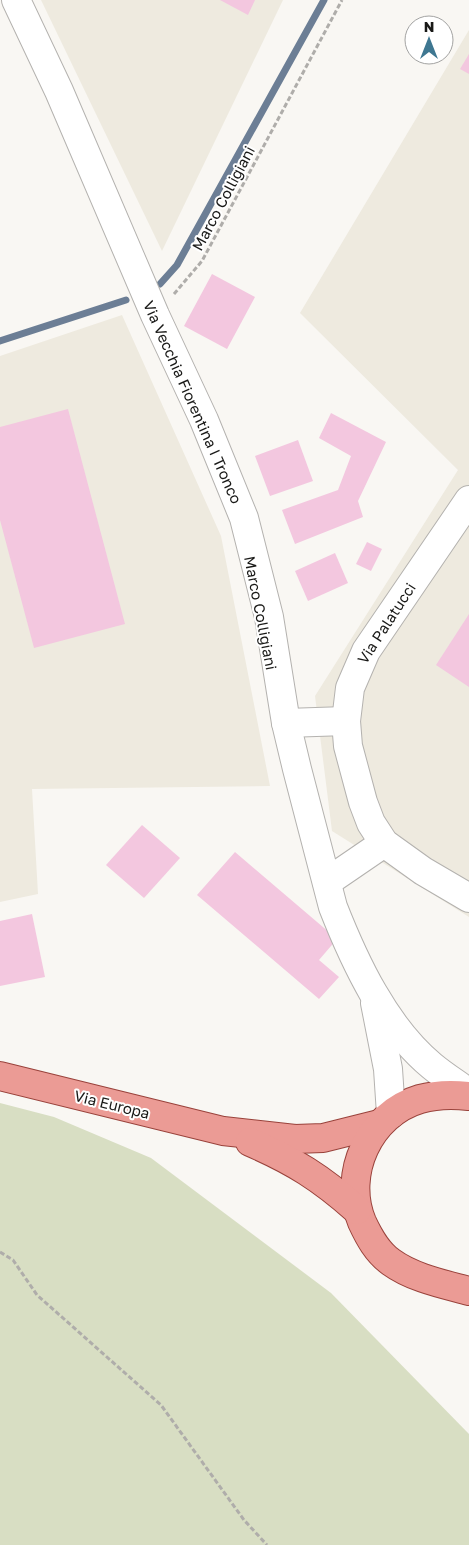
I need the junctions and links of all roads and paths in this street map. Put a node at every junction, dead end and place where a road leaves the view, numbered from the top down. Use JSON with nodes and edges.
{"nodes":[{"id":1,"x":16,"y":0,"type":"edge"},
{"id":2,"x":342,"y":0,"type":"edge"},
{"id":3,"x":155,"y":315,"type":"junction"},
{"id":4,"x":469,"y":500,"type":"edge"},
{"id":5,"x":346,"y":720,"type":"junction"},
{"id":6,"x":286,"y":722,"type":"junction"},
{"id":7,"x":384,"y":843,"type":"junction"},
{"id":8,"x":327,"y":882,"type":"junction"},
{"id":9,"x":469,"y":898,"type":"edge"},
{"id":10,"x":372,"y":992,"type":"junction"},
{"id":11,"x":0,"y":1076,"type":"edge"},
{"id":12,"x":469,"y":1095,"type":"edge"},
{"id":13,"x":385,"y":1119,"type":"junction"},
{"id":14,"x":223,"y":1131,"type":"junction"},
{"id":15,"x":357,"y":1210,"type":"junction"},
{"id":16,"x":0,"y":1252,"type":"edge"},
{"id":17,"x":469,"y":1291,"type":"edge"},
{"id":18,"x":267,"y":1545,"type":"edge"}],
"edges":[{"from":1,"to":3,"type":"street","name":"Via Vecchia Fiorentina I Tronco"},
{"from":2,"to":3,"type":"path","name":"Marco Colligiani"},
{"from":3,"to":6,"type":"street","name":"Via Vecchia Fiorentina I Tronco"},
{"from":4,"to":5,"type":"street","name":"Via Palatucci"},
{"from":5,"to":6,"type":"street"},
{"from":5,"to":7,"type":"street","name":"Via Palatucci"},
{"from":6,"to":8,"type":"street","name":"Via Vecchia Fiorentina I Tronco"},
{"from":7,"to":8,"type":"street"},
{"from":7,"to":9,"type":"street"},
{"from":8,"to":10,"type":"street","name":"Via Vecchia Fiorentina I Tronco"},
{"from":10,"to":12,"type":"street","name":"Via Vecchia Fiorentina I Tronco"},
{"from":10,"to":13,"type":"street","name":"Via Vecchia Fiorentina I Tronco"},
{"from":11,"to":14,"type":"main road","name":"Via Europa"},
{"from":12,"to":13,"type":"main road","name":"Via Europa"},
{"from":13,"to":14,"type":"main road","name":"Via Europa"},
{"from":13,"to":15,"type":"main road","name":"Via Europa"},
{"from":14,"to":15,"type":"main road","name":"Via Europa"},
{"from":15,"to":17,"type":"main road","name":"Via Europa"},
{"from":16,"to":18,"type":"path"}]}
